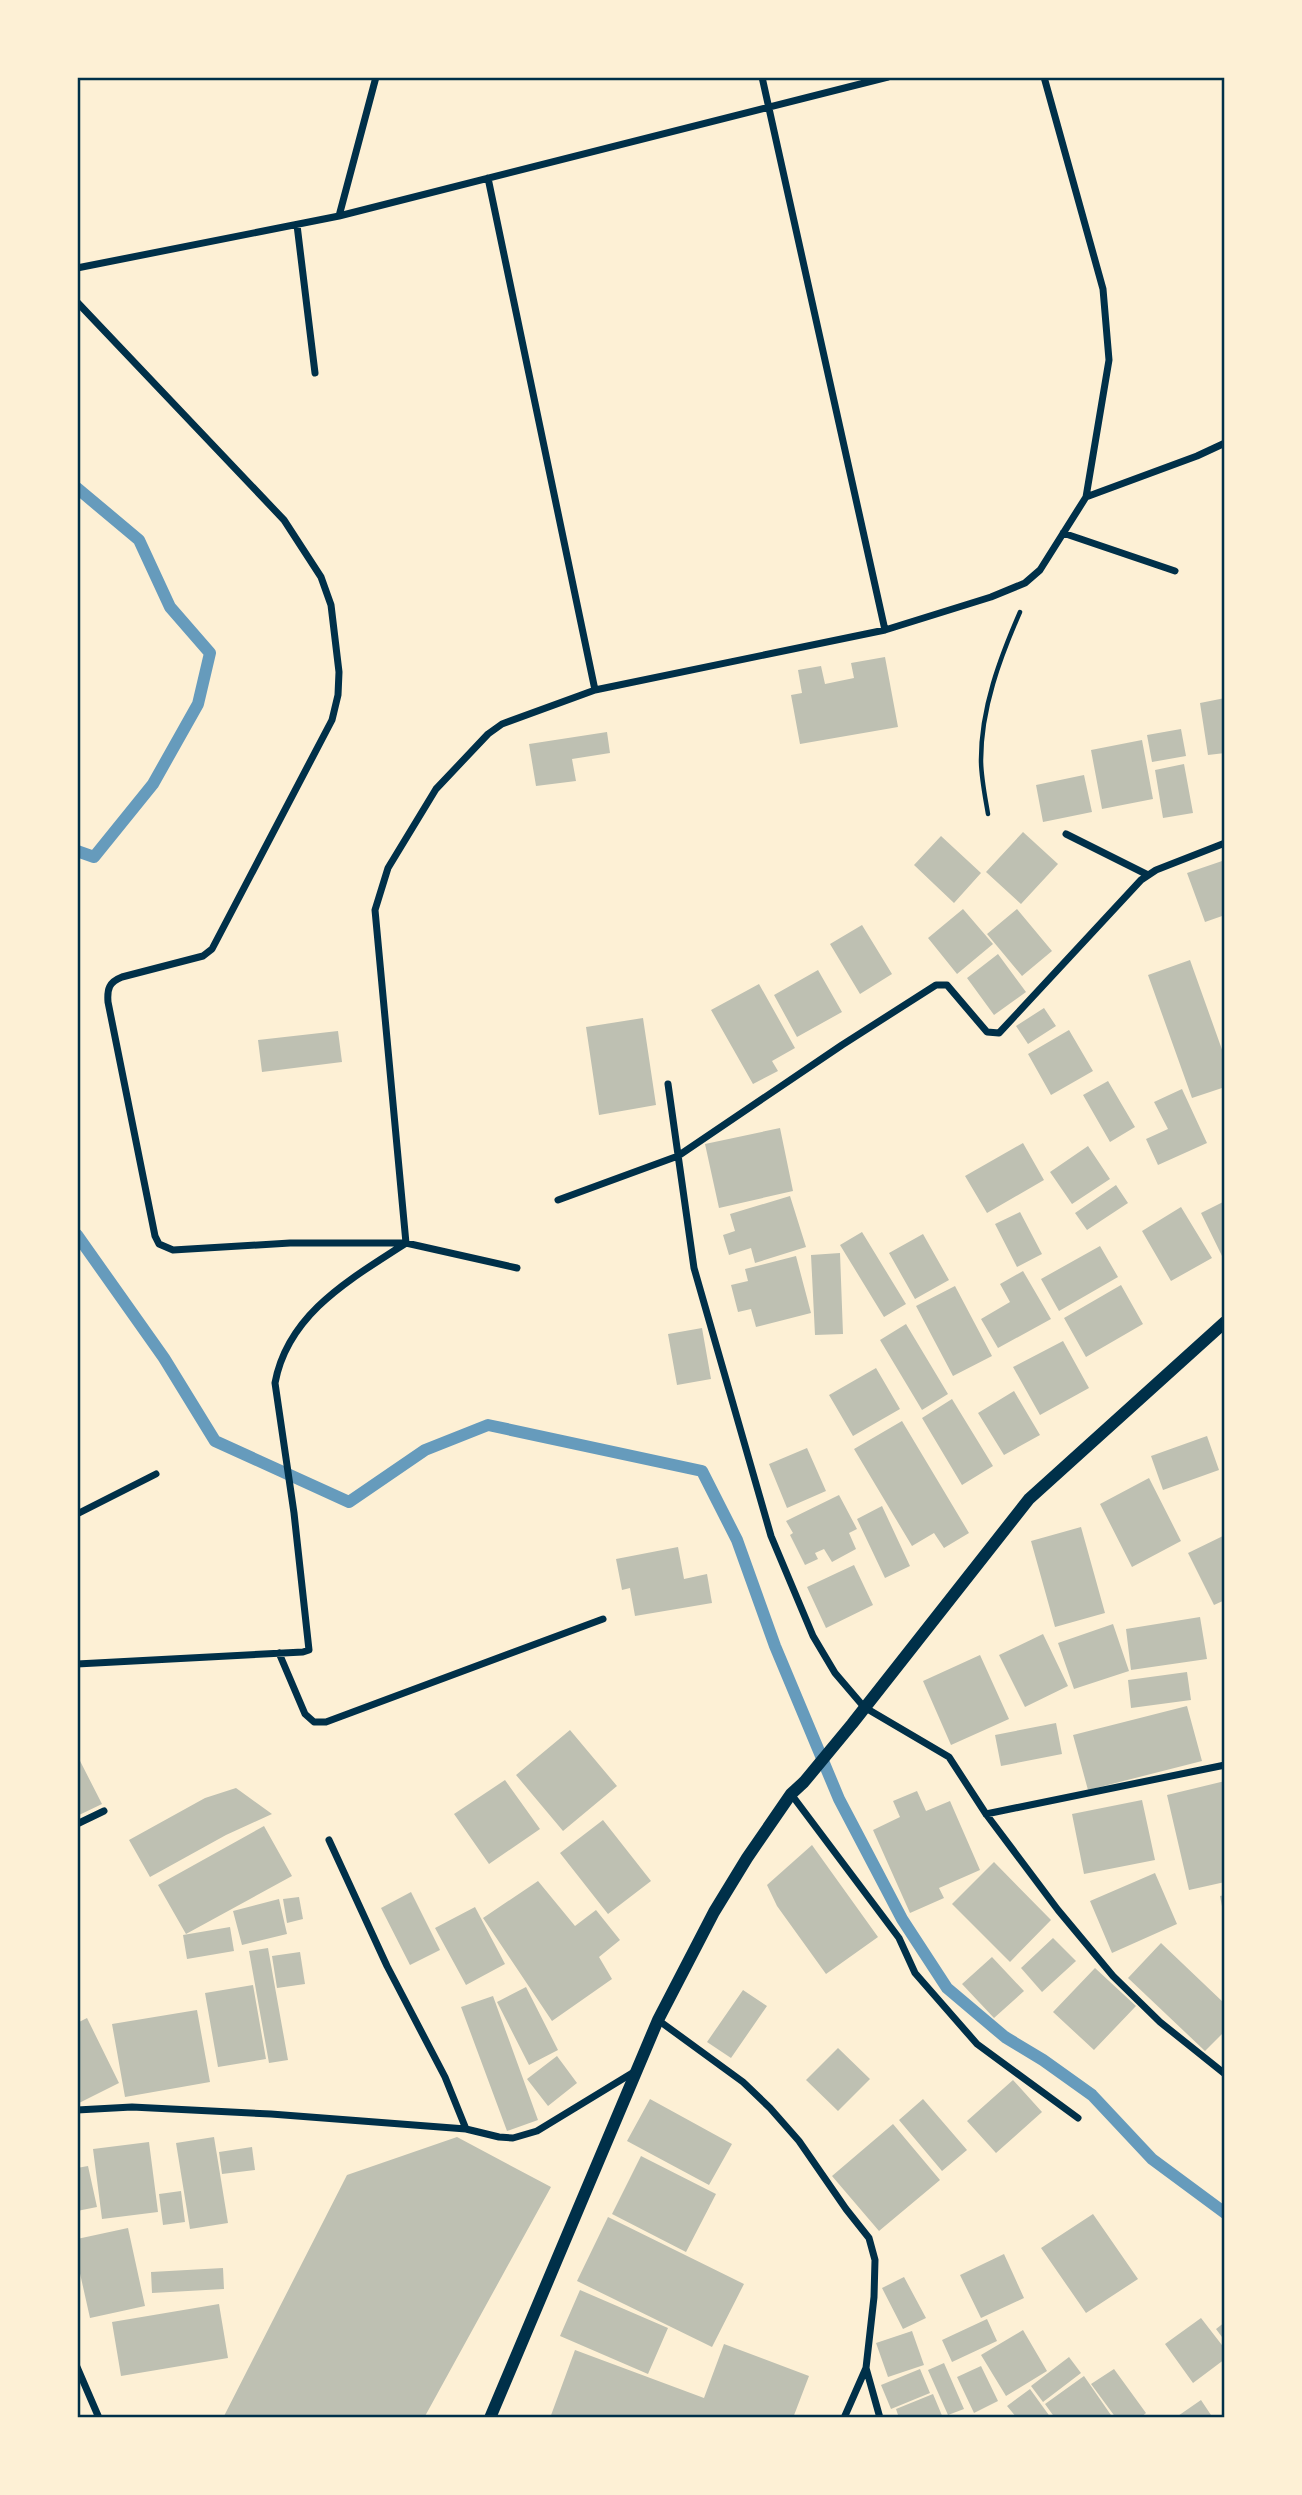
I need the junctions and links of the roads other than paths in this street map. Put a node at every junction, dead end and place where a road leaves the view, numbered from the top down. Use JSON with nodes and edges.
{"nodes":[{"id":1,"x":376,"y":77,"type":"edge"},
{"id":2,"x":762,"y":77,"type":"edge"},
{"id":3,"x":888,"y":77,"type":"edge"},
{"id":4,"x":1044,"y":77,"type":"edge"},
{"id":5,"x":767,"y":106,"type":"junction"},
{"id":6,"x":488,"y":178,"type":"junction"},
{"id":7,"x":339,"y":216,"type":"junction"},
{"id":8,"x":297,"y":225,"type":"junction"},
{"id":9,"x":77,"y":268,"type":"edge"},
{"id":10,"x":77,"y":302,"type":"edge"},
{"id":11,"x":315,"y":373,"type":"dead end"},
{"id":12,"x":1225,"y":443,"type":"edge"},
{"id":13,"x":1086,"y":497,"type":"junction"},
{"id":14,"x":1063,"y":533,"type":"junction"},
{"id":15,"x":1175,"y":571,"type":"dead end"},
{"id":16,"x":885,"y":630,"type":"junction"},
{"id":17,"x":595,"y":690,"type":"junction"},
{"id":18,"x":1066,"y":834,"type":"dead end"},
{"id":19,"x":1225,"y":844,"type":"edge"},
{"id":20,"x":1148,"y":875,"type":"junction"},
{"id":21,"x":668,"y":1084,"type":"dead end"},
{"id":22,"x":678,"y":1156,"type":"junction"},
{"id":23,"x":558,"y":1200,"type":"dead end"},
{"id":24,"x":405,"y":1243,"type":"junction"},
{"id":25,"x":517,"y":1268,"type":"dead end"},
{"id":26,"x":1225,"y":1322,"type":"edge"},
{"id":27,"x":156,"y":1474,"type":"dead end"},
{"id":28,"x":77,"y":1514,"type":"edge"},
{"id":29,"x":603,"y":1619,"type":"dead end"},
{"id":30,"x":279,"y":1653,"type":"junction"},
{"id":31,"x":77,"y":1664,"type":"edge"},
{"id":32,"x":863,"y":1707,"type":"junction"},
{"id":33,"x":1225,"y":1765,"type":"edge"},
{"id":34,"x":791,"y":1794,"type":"junction"},
{"id":35,"x":104,"y":1811,"type":"dead end"},
{"id":36,"x":986,"y":1814,"type":"junction"},
{"id":37,"x":77,"y":1824,"type":"edge"},
{"id":38,"x":329,"y":1840,"type":"dead end"},
{"id":39,"x":658,"y":2020,"type":"junction"},
{"id":40,"x":634,"y":2071,"type":"junction"},
{"id":41,"x":1225,"y":2074,"type":"edge"},
{"id":42,"x":77,"y":2110,"type":"edge"},
{"id":43,"x":1078,"y":2118,"type":"dead end"},
{"id":44,"x":466,"y":2129,"type":"junction"},
{"id":45,"x":77,"y":2367,"type":"edge"},
{"id":46,"x":866,"y":2368,"type":"junction"},
{"id":47,"x":99,"y":2418,"type":"edge"},
{"id":48,"x":490,"y":2418,"type":"edge"},
{"id":49,"x":844,"y":2418,"type":"edge"},
{"id":50,"x":880,"y":2418,"type":"edge"}],
"edges":[{"from":1,"to":7,"type":"street"},
{"from":2,"to":5,"type":"street"},
{"from":3,"to":5,"type":"street"},
{"from":4,"to":13,"type":"street"},
{"from":5,"to":6,"type":"street"},
{"from":5,"to":16,"type":"street"},
{"from":6,"to":7,"type":"street"},
{"from":6,"to":17,"type":"street"},
{"from":7,"to":8,"type":"street"},
{"from":8,"to":9,"type":"street"},
{"from":8,"to":11,"type":"street"},
{"from":10,"to":24,"type":"street"},
{"from":12,"to":13,"type":"street"},
{"from":13,"to":14,"type":"street"},
{"from":14,"to":15,"type":"street"},
{"from":14,"to":16,"type":"street"},
{"from":16,"to":17,"type":"street"},
{"from":17,"to":24,"type":"street"},
{"from":18,"to":20,"type":"street"},
{"from":19,"to":20,"type":"street"},
{"from":20,"to":22,"type":"street"},
{"from":21,"to":22,"type":"street"},
{"from":22,"to":23,"type":"street"},
{"from":22,"to":32,"type":"street"},
{"from":24,"to":25,"type":"street"},
{"from":24,"to":30,"type":"street"},
{"from":26,"to":32,"type":"street"},
{"from":27,"to":28,"type":"street"},
{"from":29,"to":30,"type":"street"},
{"from":30,"to":31,"type":"street"},
{"from":32,"to":34,"type":"street"},
{"from":32,"to":36,"type":"street"},
{"from":33,"to":36,"type":"street"},
{"from":34,"to":39,"type":"street"},
{"from":34,"to":43,"type":"street"},
{"from":35,"to":37,"type":"street"},
{"from":36,"to":41,"type":"street"},
{"from":38,"to":44,"type":"street"},
{"from":39,"to":40,"type":"street"},
{"from":39,"to":46,"type":"street"},
{"from":40,"to":44,"type":"street"},
{"from":40,"to":48,"type":"street"},
{"from":42,"to":44,"type":"street"},
{"from":45,"to":47,"type":"street"},
{"from":46,"to":49,"type":"street"},
{"from":46,"to":50,"type":"street"}]}
